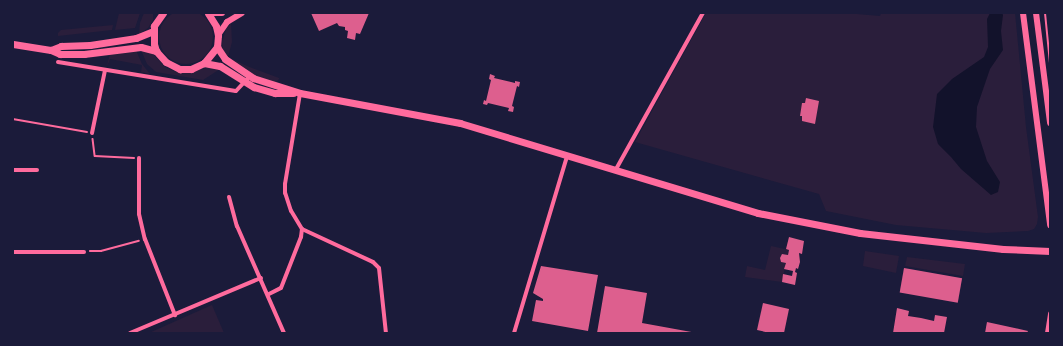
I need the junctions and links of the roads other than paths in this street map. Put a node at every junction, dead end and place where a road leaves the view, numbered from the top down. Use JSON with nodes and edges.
{"nodes":[{"id":1,"x":163,"y":13,"type":"edge"},
{"id":2,"x":208,"y":13,"type":"edge"},
{"id":3,"x":212,"y":13,"type":"edge"},
{"id":4,"x":222,"y":13,"type":"edge"},
{"id":5,"x":242,"y":13,"type":"edge"},
{"id":6,"x":703,"y":13,"type":"edge"},
{"id":7,"x":1023,"y":13,"type":"edge"},
{"id":8,"x":1036,"y":13,"type":"edge"},
{"id":9,"x":1045,"y":13,"type":"edge"},
{"id":10,"x":156,"y":17,"type":"edge"},
{"id":11,"x":153,"y":31,"type":"junction"},
{"id":12,"x":218,"y":35,"type":"junction"},
{"id":13,"x":13,"y":44,"type":"edge"},
{"id":14,"x":217,"y":47,"type":"junction"},
{"id":15,"x":51,"y":50,"type":"junction"},
{"id":16,"x":156,"y":51,"type":"junction"},
{"id":17,"x":58,"y":62,"type":"dead end"},
{"id":18,"x":204,"y":63,"type":"junction"},
{"id":19,"x":1050,"y":63,"type":"edge"},
{"id":20,"x":105,"y":70,"type":"junction"},
{"id":21,"x":250,"y":76,"type":"junction"},
{"id":22,"x":245,"y":82,"type":"junction"},
{"id":23,"x":300,"y":93,"type":"junction"},
{"id":24,"x":1050,"y":123,"type":"edge"},
{"id":25,"x":92,"y":133,"type":"road end"},
{"id":26,"x":567,"y":156,"type":"junction"},
{"id":27,"x":139,"y":158,"type":"road end"},
{"id":28,"x":13,"y":170,"type":"edge"},
{"id":29,"x":37,"y":170,"type":"dead end"},
{"id":30,"x":615,"y":171,"type":"junction"},
{"id":31,"x":229,"y":197,"type":"dead end"},
{"id":32,"x":1050,"y":225,"type":"edge"},
{"id":33,"x":302,"y":229,"type":"junction"},
{"id":34,"x":1050,"y":251,"type":"edge"},
{"id":35,"x":13,"y":252,"type":"edge"},
{"id":36,"x":84,"y":252,"type":"road end"},
{"id":37,"x":261,"y":278,"type":"junction"},
{"id":38,"x":269,"y":294,"type":"junction"},
{"id":39,"x":1050,"y":313,"type":"edge"},
{"id":40,"x":175,"y":315,"type":"junction"},
{"id":41,"x":130,"y":333,"type":"edge"},
{"id":42,"x":284,"y":333,"type":"edge"},
{"id":43,"x":386,"y":333,"type":"edge"},
{"id":44,"x":514,"y":333,"type":"edge"},
{"id":45,"x":1047,"y":333,"type":"edge"}],
"edges":[{"from":1,"to":10,"type":"main road"},
{"from":2,"to":12,"type":"main road"},
{"from":3,"to":4,"type":"main road"},
{"from":5,"to":12,"type":"main road"},
{"from":6,"to":30,"type":"street"},
{"from":7,"to":32,"type":"main road"},
{"from":8,"to":24,"type":"main road"},
{"from":9,"to":19,"type":"lane"},
{"from":10,"to":11,"type":"main road"},
{"from":11,"to":15,"type":"main road"},
{"from":11,"to":16,"type":"main road"},
{"from":12,"to":14,"type":"main road"},
{"from":13,"to":15,"type":"main road"},
{"from":14,"to":18,"type":"main road"},
{"from":14,"to":21,"type":"main road"},
{"from":15,"to":16,"type":"main road"},
{"from":16,"to":18,"type":"main road"},
{"from":17,"to":20,"type":"street"},
{"from":18,"to":22,"type":"main road"},
{"from":20,"to":22,"type":"street"},
{"from":20,"to":25,"type":"street"},
{"from":21,"to":22,"type":"street"},
{"from":21,"to":23,"type":"main road"},
{"from":22,"to":23,"type":"main road"},
{"from":23,"to":26,"type":"main road"},
{"from":23,"to":33,"type":"street"},
{"from":26,"to":30,"type":"main road"},
{"from":26,"to":44,"type":"street"},
{"from":27,"to":40,"type":"street"},
{"from":28,"to":29,"type":"street"},
{"from":30,"to":34,"type":"main road"},
{"from":31,"to":37,"type":"street"},
{"from":33,"to":38,"type":"street"},
{"from":33,"to":43,"type":"street"},
{"from":35,"to":36,"type":"street"},
{"from":37,"to":38,"type":"street"},
{"from":37,"to":40,"type":"street"},
{"from":38,"to":42,"type":"street"},
{"from":39,"to":45,"type":"street"},
{"from":40,"to":41,"type":"street"}]}
